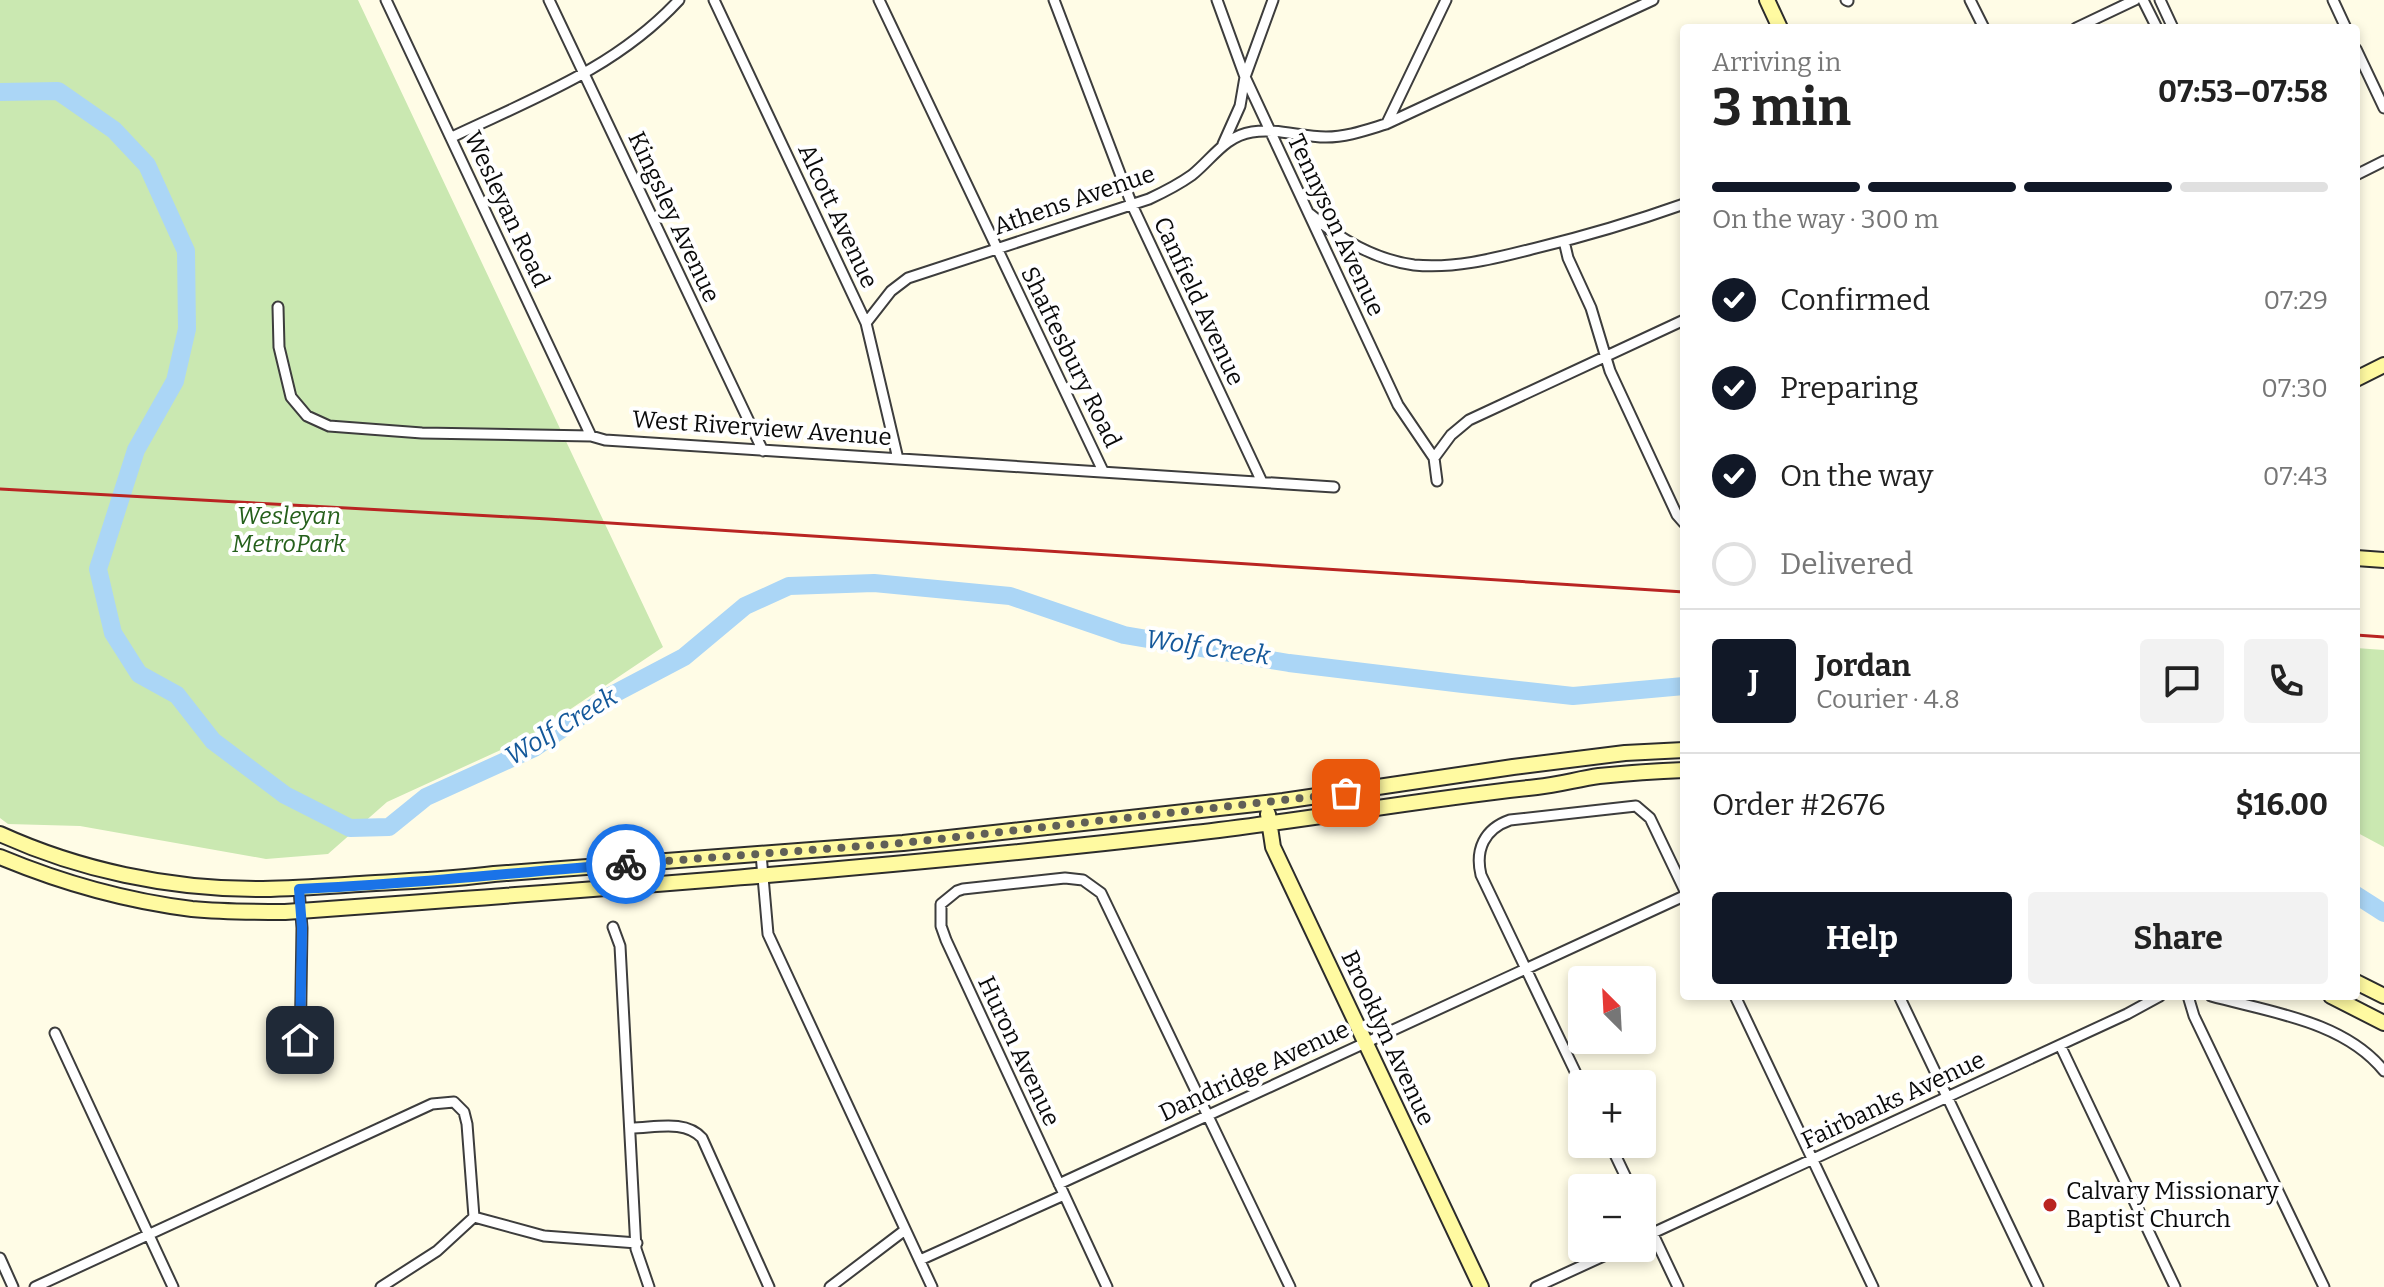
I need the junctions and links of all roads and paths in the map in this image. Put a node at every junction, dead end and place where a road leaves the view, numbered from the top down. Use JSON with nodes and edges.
{"nodes":[{"id":1,"x":386,"y":0,"type":"edge"},
{"id":2,"x":549,"y":0,"type":"edge"},
{"id":3,"x":679,"y":0,"type":"edge"},
{"id":4,"x":714,"y":0,"type":"edge"},
{"id":5,"x":879,"y":0,"type":"edge"},
{"id":6,"x":1054,"y":0,"type":"edge"},
{"id":7,"x":1217,"y":0,"type":"edge"},
{"id":8,"x":1273,"y":0,"type":"edge"},
{"id":9,"x":1446,"y":0,"type":"edge"},
{"id":10,"x":1653,"y":0,"type":"edge"},
{"id":11,"x":1767,"y":0,"type":"edge"},
{"id":12,"x":1970,"y":0,"type":"edge"},
{"id":13,"x":2135,"y":0,"type":"edge"},
{"id":14,"x":2143,"y":0,"type":"edge"},
{"id":15,"x":2160,"y":0,"type":"edge"},
{"id":16,"x":2333,"y":0,"type":"edge"},
{"id":17,"x":1778,"y":24,"type":"edge"},
{"id":18,"x":1982,"y":24,"type":"edge"},
{"id":19,"x":2084,"y":24,"type":"edge"},
{"id":20,"x":2155,"y":24,"type":"edge"},
{"id":21,"x":2171,"y":24,"type":"edge"},
{"id":22,"x":2344,"y":24,"type":"edge"},
{"id":23,"x":2360,"y":57,"type":"edge"},
{"id":24,"x":584,"y":74,"type":"junction"},
{"id":25,"x":1245,"y":77,"type":"junction"},
{"id":26,"x":2384,"y":108,"type":"edge"},
{"id":27,"x":1386,"y":124,"type":"junction"},
{"id":28,"x":1271,"y":131,"type":"junction"},
{"id":29,"x":452,"y":137,"type":"junction"},
{"id":30,"x":1223,"y":144,"type":"junction"},
{"id":31,"x":2384,"y":161,"type":"edge"},
{"id":32,"x":2360,"y":173,"type":"edge"},
{"id":33,"x":1132,"y":205,"type":"junction"},
{"id":34,"x":1680,"y":205,"type":"edge"},
{"id":35,"x":1308,"y":212,"type":"junction"},
{"id":36,"x":1564,"y":241,"type":"junction"},
{"id":37,"x":996,"y":247,"type":"junction"},
{"id":38,"x":278,"y":307,"type":"dead end"},
{"id":39,"x":1680,"y":322,"type":"edge"},
{"id":40,"x":866,"y":323,"type":"junction"},
{"id":41,"x":1606,"y":356,"type":"junction"},
{"id":42,"x":2384,"y":365,"type":"edge"},
{"id":43,"x":2360,"y":377,"type":"edge"},
{"id":44,"x":591,"y":436,"type":"junction"},
{"id":45,"x":763,"y":451,"type":"junction"},
{"id":46,"x":1434,"y":458,"type":"junction"},
{"id":47,"x":898,"y":459,"type":"junction"},
{"id":48,"x":1103,"y":471,"type":"junction"},
{"id":49,"x":1437,"y":481,"type":"dead end"},
{"id":50,"x":1262,"y":482,"type":"junction"},
{"id":51,"x":1334,"y":487,"type":"dead end"},
{"id":52,"x":1680,"y":518,"type":"edge"},
{"id":53,"x":2360,"y":558,"type":"edge"},
{"id":54,"x":2384,"y":560,"type":"edge"},
{"id":55,"x":1680,"y":750,"type":"edge"},
{"id":56,"x":1680,"y":770,"type":"edge"},
{"id":57,"x":1267,"y":803,"type":"junction"},
{"id":58,"x":1270,"y":823,"type":"junction"},
{"id":59,"x":0,"y":834,"type":"edge"},
{"id":60,"x":761,"y":854,"type":"junction"},
{"id":61,"x":0,"y":857,"type":"edge"},
{"id":62,"x":763,"y":876,"type":"junction"},
{"id":63,"x":1680,"y":881,"type":"edge"},
{"id":64,"x":299,"y":889,"type":"junction"},
{"id":65,"x":1680,"y":898,"type":"edge"},
{"id":66,"x":301,"y":911,"type":"junction"},
{"id":67,"x":613,"y":927,"type":"dead end"},
{"id":68,"x":1525,"y":968,"type":"junction"},
{"id":69,"x":2360,"y":984,"type":"edge"},
{"id":70,"x":2384,"y":996,"type":"edge"},
{"id":71,"x":1737,"y":1000,"type":"edge"},
{"id":72,"x":1901,"y":1000,"type":"edge"},
{"id":73,"x":2152,"y":1000,"type":"edge"},
{"id":74,"x":2189,"y":1000,"type":"edge"},
{"id":75,"x":2225,"y":1000,"type":"edge"},
{"id":76,"x":2339,"y":1000,"type":"edge"},
{"id":77,"x":2384,"y":1023,"type":"edge"},
{"id":78,"x":55,"y":1033,"type":"dead end"},
{"id":79,"x":1365,"y":1042,"type":"junction"},
{"id":80,"x":2060,"y":1045,"type":"junction"},
{"id":81,"x":300,"y":1056,"type":"dead end"},
{"id":82,"x":1574,"y":1070,"type":"edge"},
{"id":83,"x":2384,"y":1071,"type":"edge"},
{"id":84,"x":1947,"y":1097,"type":"junction"},
{"id":85,"x":1208,"y":1115,"type":"junction"},
{"id":86,"x":631,"y":1128,"type":"junction"},
{"id":87,"x":1813,"y":1159,"type":"junction"},
{"id":88,"x":1059,"y":1184,"type":"junction"},
{"id":89,"x":1064,"y":1195,"type":"junction"},
{"id":90,"x":474,"y":1217,"type":"junction"},
{"id":91,"x":905,"y":1230,"type":"junction"},
{"id":92,"x":1656,"y":1232,"type":"edge"},
{"id":93,"x":148,"y":1234,"type":"junction"},
{"id":94,"x":1656,"y":1239,"type":"edge"},
{"id":95,"x":637,"y":1243,"type":"junction"},
{"id":96,"x":0,"y":1258,"type":"edge"},
{"id":97,"x":920,"y":1260,"type":"junction"},
{"id":98,"x":1590,"y":1262,"type":"edge"},
{"id":99,"x":13,"y":1287,"type":"edge"},
{"id":100,"x":35,"y":1287,"type":"edge"},
{"id":101,"x":173,"y":1287,"type":"edge"},
{"id":102,"x":381,"y":1287,"type":"edge"},
{"id":103,"x":649,"y":1287,"type":"edge"},
{"id":104,"x":769,"y":1287,"type":"edge"},
{"id":105,"x":830,"y":1287,"type":"edge"},
{"id":106,"x":932,"y":1287,"type":"edge"},
{"id":107,"x":1107,"y":1287,"type":"edge"},
{"id":108,"x":1290,"y":1287,"type":"edge"},
{"id":109,"x":1481,"y":1287,"type":"edge"},
{"id":110,"x":1536,"y":1287,"type":"edge"},
{"id":111,"x":1678,"y":1287,"type":"edge"},
{"id":112,"x":1873,"y":1287,"type":"edge"},
{"id":113,"x":2038,"y":1287,"type":"edge"},
{"id":114,"x":2175,"y":1287,"type":"edge"},
{"id":115,"x":2324,"y":1287,"type":"edge"}],
"edges":[{"from":1,"to":29,"type":"street","name":"Wesleyan Road"},
{"from":2,"to":24,"type":"street","name":"Kingsley Avenue"},
{"from":3,"to":24,"type":"street"},
{"from":4,"to":40,"type":"street","name":"Alcott Avenue"},
{"from":5,"to":37,"type":"street","name":"Shaftesbury Road"},
{"from":6,"to":33,"type":"street","name":"Canfield Avenue"},
{"from":7,"to":25,"type":"street","name":"Tennyson Avenue"},
{"from":8,"to":25,"type":"street"},
{"from":9,"to":27,"type":"street"},
{"from":10,"to":27,"type":"street","name":"Athens Avenue"},
{"from":11,"to":17,"type":"main road"},
{"from":12,"to":18,"type":"street"},
{"from":13,"to":19,"type":"street"},
{"from":14,"to":20,"type":"street"},
{"from":15,"to":21,"type":"street"},
{"from":16,"to":22,"type":"street"},
{"from":23,"to":26,"type":"street"},
{"from":24,"to":29,"type":"street"},
{"from":24,"to":45,"type":"street","name":"Kingsley Avenue"},
{"from":25,"to":28,"type":"street","name":"Tennyson Avenue"},
{"from":25,"to":30,"type":"street"},
{"from":27,"to":28,"type":"street","name":"Athens Avenue"},
{"from":28,"to":30,"type":"street","name":"Athens Avenue"},
{"from":28,"to":35,"type":"street","name":"Tennyson Avenue"},
{"from":29,"to":44,"type":"street","name":"Wesleyan Road"},
{"from":30,"to":33,"type":"street","name":"Athens Avenue"},
{"from":31,"to":32,"type":"street"},
{"from":33,"to":37,"type":"street","name":"Athens Avenue"},
{"from":33,"to":50,"type":"street","name":"Canfield Avenue"},
{"from":34,"to":36,"type":"street"},
{"from":35,"to":36,"type":"street"},
{"from":35,"to":46,"type":"street","name":"Tennyson Avenue"},
{"from":36,"to":41,"type":"street"},
{"from":37,"to":40,"type":"street","name":"Athens Avenue"},
{"from":37,"to":48,"type":"street","name":"Shaftesbury Road"},
{"from":38,"to":44,"type":"street","name":"West Riverview Avenue"},
{"from":39,"to":41,"type":"street"},
{"from":40,"to":47,"type":"street","name":"Alcott Avenue"},
{"from":41,"to":46,"type":"street"},
{"from":41,"to":52,"type":"street"},
{"from":42,"to":43,"type":"main road"},
{"from":44,"to":45,"type":"street","name":"West Riverview Avenue"},
{"from":45,"to":47,"type":"street","name":"West Riverview Avenue"},
{"from":46,"to":49,"type":"street"},
{"from":47,"to":48,"type":"street","name":"West Riverview Avenue"},
{"from":48,"to":50,"type":"street","name":"West Riverview Avenue"},
{"from":50,"to":51,"type":"street","name":"West Riverview Avenue"},
{"from":53,"to":54,"type":"main road"},
{"from":55,"to":57,"type":"main road"},
{"from":56,"to":58,"type":"main road"},
{"from":57,"to":58,"type":"main road","name":"Brooklyn Avenue"},
{"from":57,"to":60,"type":"main road"},
{"from":58,"to":62,"type":"main road"},
{"from":58,"to":79,"type":"main road","name":"Brooklyn Avenue"},
{"from":59,"to":64,"type":"main road"},
{"from":60,"to":62,"type":"street"},
{"from":60,"to":64,"type":"main road"},
{"from":61,"to":66,"type":"main road"},
{"from":62,"to":66,"type":"main road"},
{"from":62,"to":91,"type":"street"},
{"from":63,"to":68,"type":"street"},
{"from":64,"to":66,"type":"street"},
{"from":65,"to":68,"type":"street","name":"Dandridge Avenue"},
{"from":66,"to":81,"type":"street"},
{"from":67,"to":86,"type":"street"},
{"from":68,"to":79,"type":"street","name":"Dandridge Avenue"},
{"from":68,"to":82,"type":"street"},
{"from":69,"to":70,"type":"main road"},
{"from":71,"to":87,"type":"street"},
{"from":72,"to":84,"type":"street"},
{"from":73,"to":80,"type":"street","name":"Fairbanks Avenue"},
{"from":74,"to":115,"type":"street"},
{"from":75,"to":83,"type":"street"},
{"from":76,"to":77,"type":"main road"},
{"from":78,"to":93,"type":"street"},
{"from":79,"to":85,"type":"street","name":"Dandridge Avenue"},
{"from":79,"to":109,"type":"main road","name":"Brooklyn Avenue"},
{"from":80,"to":84,"type":"street","name":"Fairbanks Avenue"},
{"from":80,"to":114,"type":"street"},
{"from":84,"to":87,"type":"street","name":"Fairbanks Avenue"},
{"from":84,"to":113,"type":"street"},
{"from":85,"to":88,"type":"street","name":"Dandridge Avenue"},
{"from":85,"to":88,"type":"street","name":"Huron Avenue"},
{"from":85,"to":108,"type":"street"},
{"from":86,"to":95,"type":"street"},
{"from":86,"to":104,"type":"street"},
{"from":87,"to":92,"type":"street","name":"Fairbanks Avenue"},
{"from":87,"to":112,"type":"street"},
{"from":88,"to":89,"type":"street","name":"Huron Avenue"},
{"from":89,"to":97,"type":"street"},
{"from":89,"to":107,"type":"street","name":"Huron Avenue"},
{"from":90,"to":93,"type":"street"},
{"from":90,"to":95,"type":"street"},
{"from":90,"to":102,"type":"street"},
{"from":91,"to":97,"type":"street"},
{"from":91,"to":105,"type":"street"},
{"from":93,"to":100,"type":"street"},
{"from":93,"to":101,"type":"street"},
{"from":94,"to":111,"type":"street"},
{"from":95,"to":103,"type":"street"},
{"from":96,"to":99,"type":"street"},
{"from":97,"to":106,"type":"street"},
{"from":98,"to":110,"type":"street"}]}
